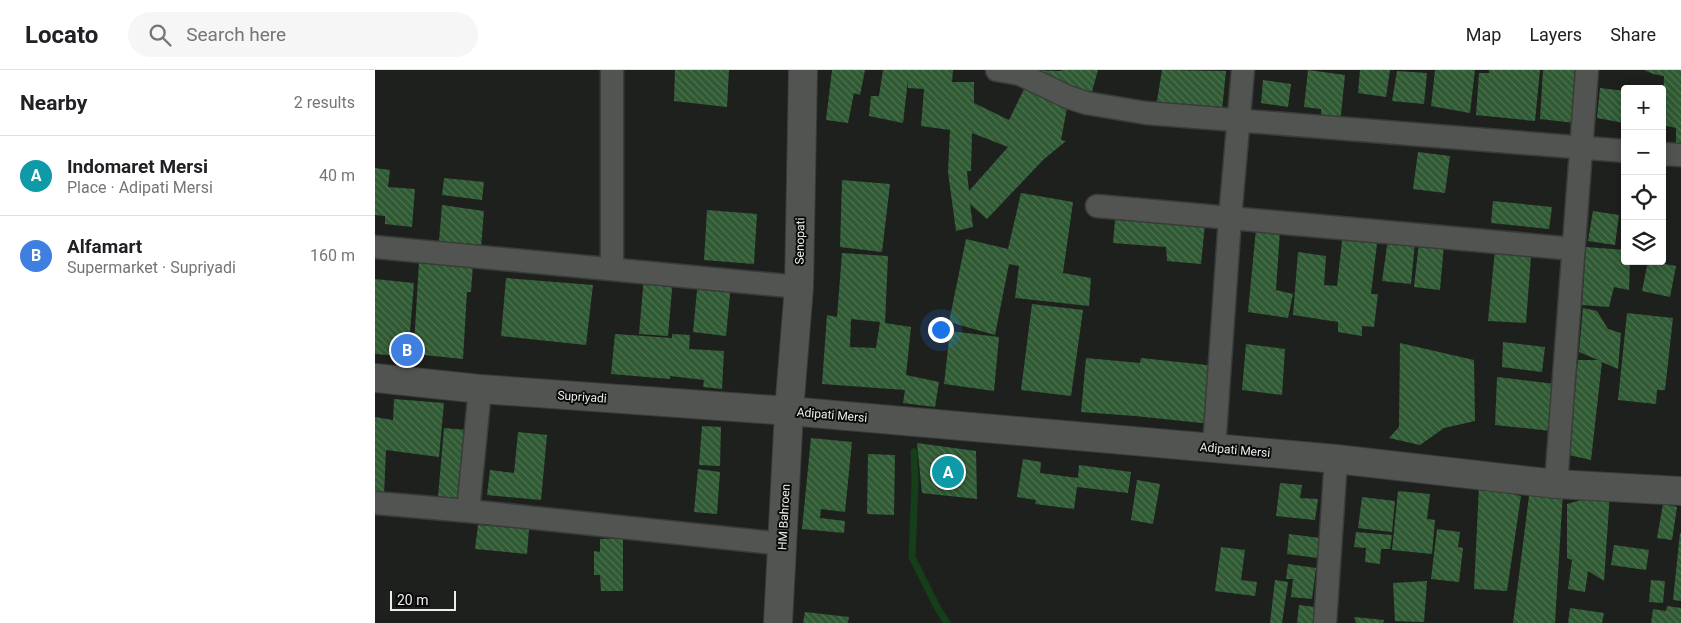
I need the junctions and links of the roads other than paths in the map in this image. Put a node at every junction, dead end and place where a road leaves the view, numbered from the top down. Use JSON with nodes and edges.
{"nodes":[{"id":1,"x":613,"y":70,"type":"edge"},
{"id":2,"x":803,"y":70,"type":"edge"},
{"id":3,"x":997,"y":70,"type":"edge"},
{"id":4,"x":1243,"y":70,"type":"edge"},
{"id":5,"x":1587,"y":70,"type":"edge"},
{"id":6,"x":1239,"y":122,"type":"junction"},
{"id":7,"x":1582,"y":148,"type":"junction"},
{"id":8,"x":1621,"y":151,"type":"edge"},
{"id":9,"x":1666,"y":154,"type":"edge"},
{"id":10,"x":1681,"y":155,"type":"edge"},
{"id":11,"x":1097,"y":206,"type":"dead end"},
{"id":12,"x":1230,"y":218,"type":"junction"},
{"id":13,"x":375,"y":247,"type":"edge"},
{"id":14,"x":1574,"y":249,"type":"junction"},
{"id":15,"x":612,"y":268,"type":"junction"},
{"id":16,"x":799,"y":287,"type":"junction"},
{"id":17,"x":375,"y":378,"type":"edge"},
{"id":18,"x":480,"y":389,"type":"junction"},
{"id":19,"x":789,"y":411,"type":"junction"},
{"id":20,"x":1214,"y":448,"type":"junction"},
{"id":21,"x":1336,"y":459,"type":"junction"},
{"id":22,"x":1556,"y":484,"type":"junction"},
{"id":23,"x":1681,"y":491,"type":"edge"},
{"id":24,"x":375,"y":503,"type":"edge"},
{"id":25,"x":468,"y":511,"type":"junction"},
{"id":26,"x":783,"y":544,"type":"junction"},
{"id":27,"x":778,"y":623,"type":"edge"},
{"id":28,"x":1325,"y":623,"type":"edge"}],
"edges":[{"from":1,"to":15,"type":"street"},
{"from":2,"to":16,"type":"street","name":"Senopati"},
{"from":3,"to":6,"type":"street"},
{"from":4,"to":6,"type":"street"},
{"from":5,"to":7,"type":"street"},
{"from":6,"to":7,"type":"street"},
{"from":6,"to":12,"type":"street"},
{"from":7,"to":8,"type":"street"},
{"from":7,"to":14,"type":"street"},
{"from":9,"to":10,"type":"street"},
{"from":11,"to":12,"type":"street"},
{"from":12,"to":14,"type":"street"},
{"from":12,"to":20,"type":"street"},
{"from":13,"to":15,"type":"street"},
{"from":14,"to":22,"type":"street"},
{"from":15,"to":16,"type":"street"},
{"from":16,"to":19,"type":"street","name":"Senopati"},
{"from":17,"to":18,"type":"street","name":"Supriyadi"},
{"from":18,"to":19,"type":"street","name":"Supriyadi"},
{"from":18,"to":25,"type":"street"},
{"from":19,"to":20,"type":"street","name":"Adipati Mersi"},
{"from":19,"to":26,"type":"street","name":"HM Bahroen"},
{"from":20,"to":21,"type":"street","name":"Adipati Mersi"},
{"from":21,"to":22,"type":"street","name":"Adipati Mersi"},
{"from":21,"to":28,"type":"street"},
{"from":22,"to":23,"type":"street","name":"Adipati Mersi"},
{"from":24,"to":25,"type":"street"},
{"from":25,"to":26,"type":"street"},
{"from":26,"to":27,"type":"street","name":"HM Bahroen"}]}
